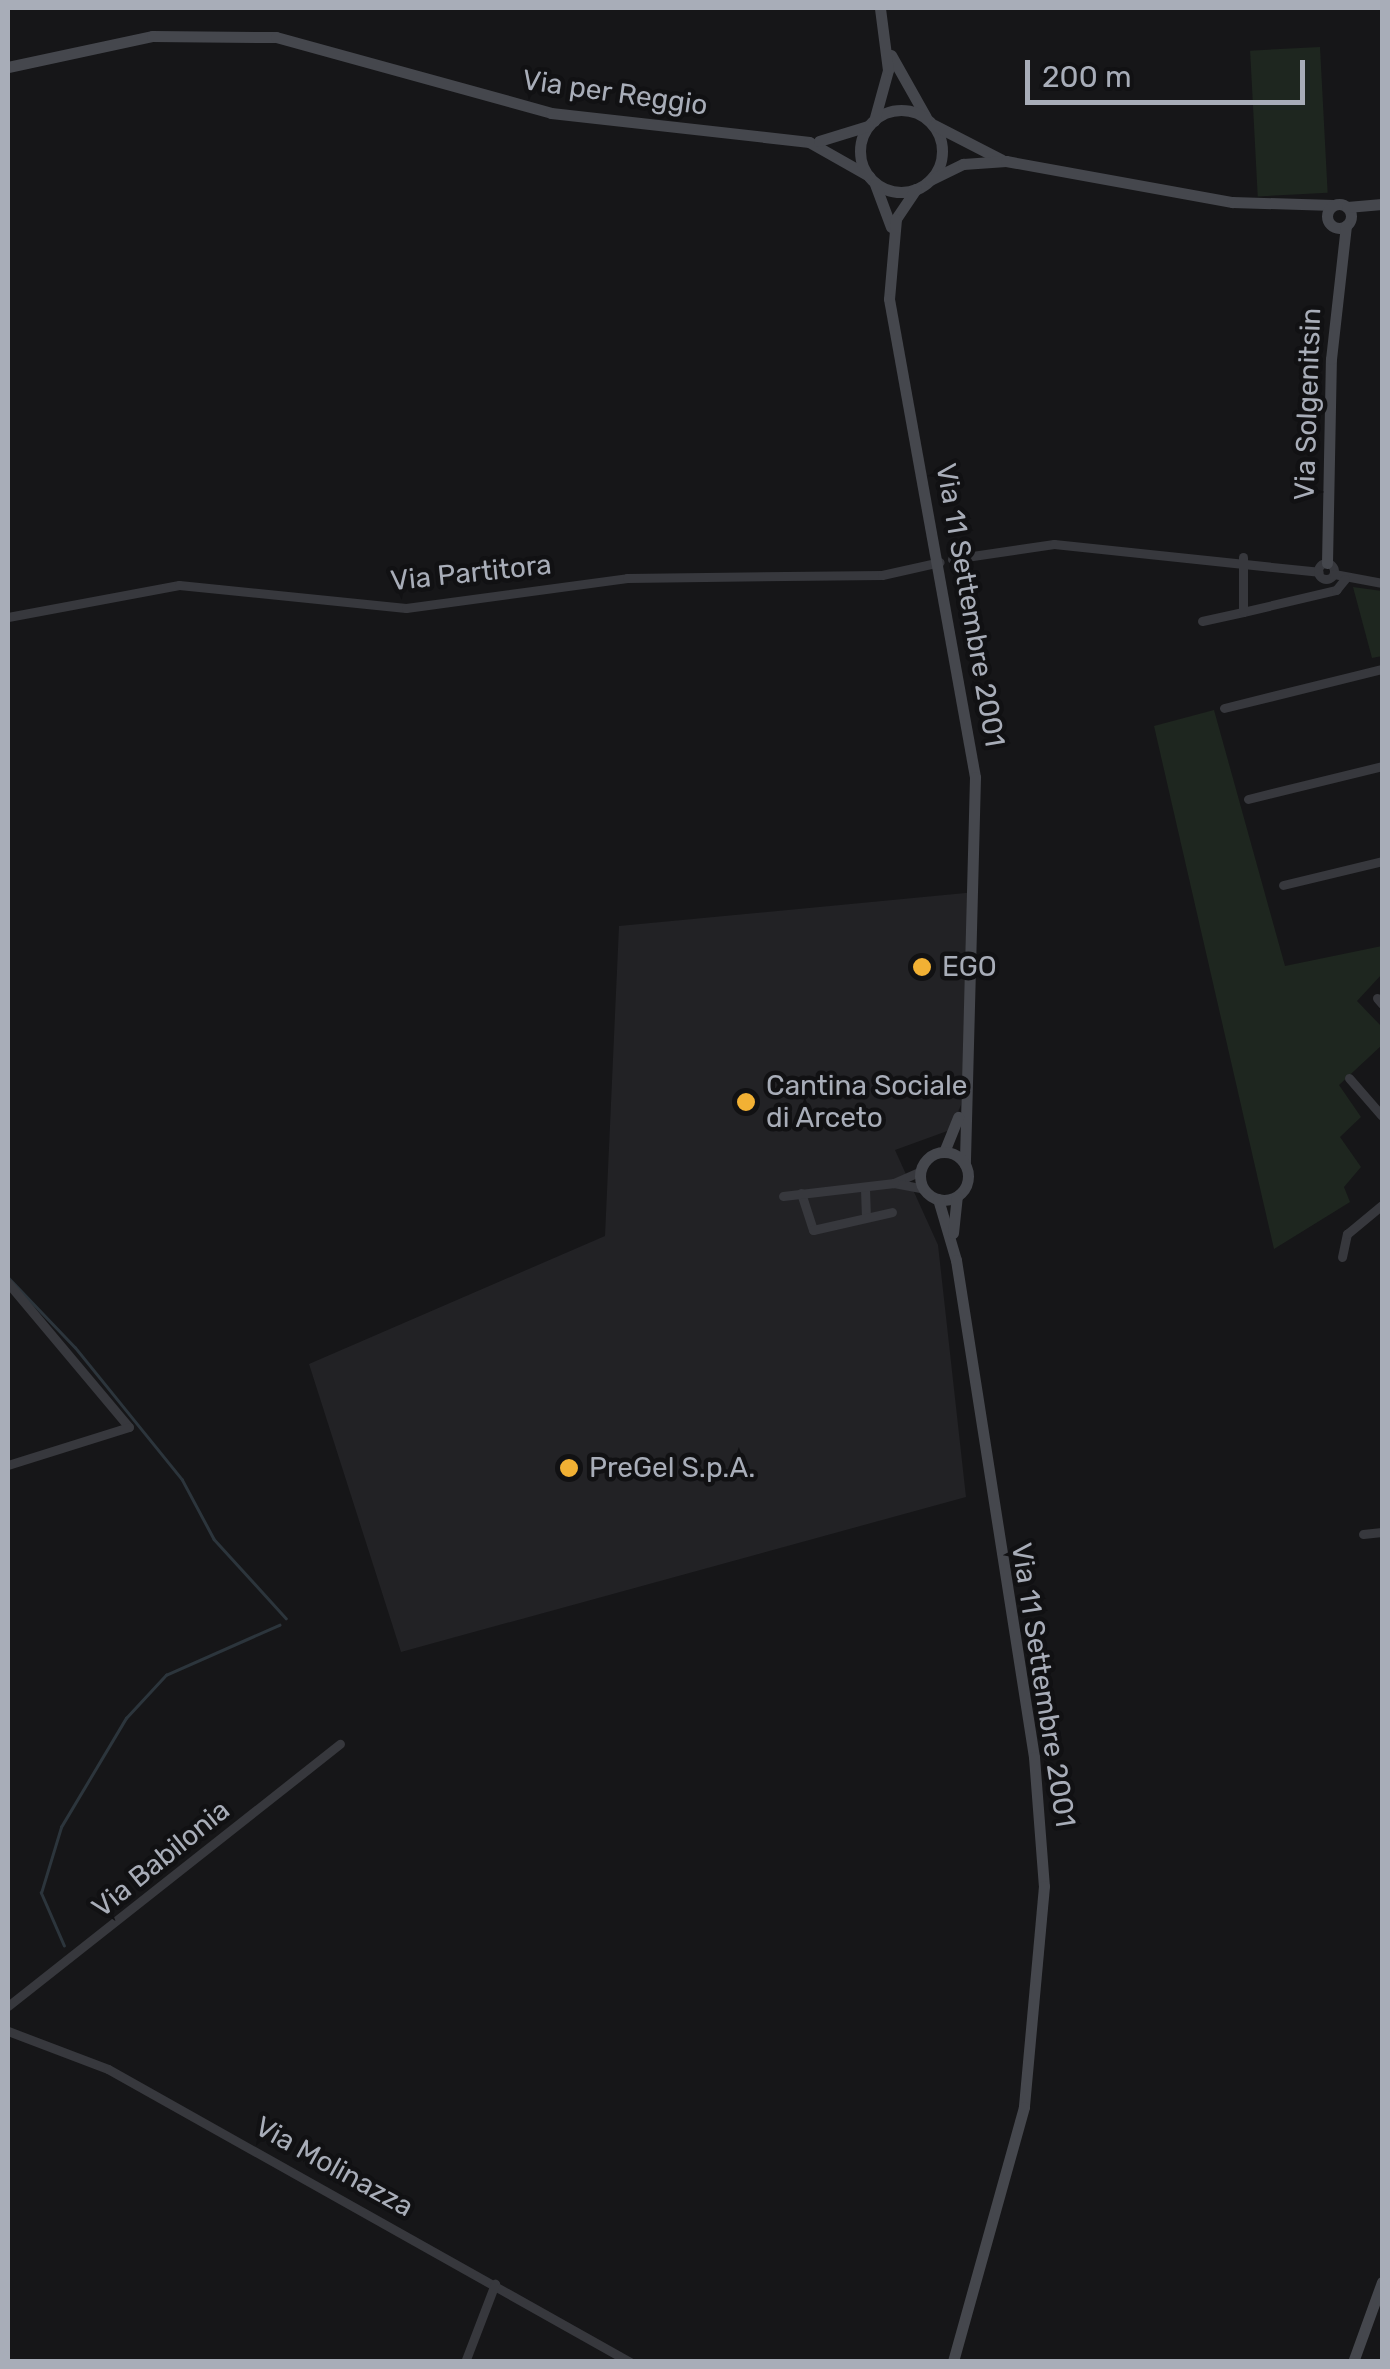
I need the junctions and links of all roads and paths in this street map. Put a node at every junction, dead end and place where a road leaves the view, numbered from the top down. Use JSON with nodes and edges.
{"nodes":[{"id":1,"x":880,"y":8,"type":"edge"},
{"id":2,"x":886,"y":42,"type":"junction"},
{"id":3,"x":8,"y":67,"type":"edge"},
{"id":4,"x":930,"y":122,"type":"junction"},
{"id":5,"x":871,"y":124,"type":"junction"},
{"id":6,"x":810,"y":142,"type":"junction"},
{"id":7,"x":1006,"y":162,"type":"junction"},
{"id":8,"x":871,"y":178,"type":"junction"},
{"id":9,"x":930,"y":180,"type":"junction"},
{"id":10,"x":916,"y":189,"type":"junction"},
{"id":11,"x":1376,"y":204,"type":"edge"},
{"id":12,"x":1330,"y":216,"type":"junction"},
{"id":13,"x":1348,"y":217,"type":"junction"},
{"id":14,"x":892,"y":238,"type":"junction"},
{"id":15,"x":1340,"y":247,"type":"junction"},
{"id":16,"x":1243,"y":558,"type":"junction"},
{"id":17,"x":946,"y":561,"type":"junction"},
{"id":18,"x":1326,"y":570,"type":"junction"},
{"id":19,"x":1344,"y":578,"type":"junction"},
{"id":20,"x":1382,"y":583,"type":"edge"},
{"id":21,"x":1243,"y":612,"type":"junction"},
{"id":22,"x":8,"y":617,"type":"edge"},
{"id":23,"x":1202,"y":621,"type":"dead end"},
{"id":24,"x":1382,"y":669,"type":"edge"},
{"id":25,"x":1224,"y":708,"type":"dead end"},
{"id":26,"x":1382,"y":766,"type":"edge"},
{"id":27,"x":1248,"y":798,"type":"dead end"},
{"id":28,"x":1382,"y":861,"type":"edge"},
{"id":29,"x":1283,"y":884,"type":"dead end"},
{"id":30,"x":1349,"y":1078,"type":"dead end"},
{"id":31,"x":963,"y":1103,"type":"junction"},
{"id":32,"x":1382,"y":1116,"type":"edge"},
{"id":33,"x":944,"y":1152,"type":"junction"},
{"id":34,"x":965,"y":1164,"type":"junction"},
{"id":35,"x":921,"y":1170,"type":"junction"},
{"id":36,"x":894,"y":1184,"type":"junction"},
{"id":37,"x":865,"y":1188,"type":"junction"},
{"id":38,"x":924,"y":1189,"type":"junction"},
{"id":39,"x":801,"y":1194,"type":"junction"},
{"id":40,"x":783,"y":1196,"type":"dead end"},
{"id":41,"x":957,"y":1197,"type":"junction"},
{"id":42,"x":938,"y":1199,"type":"junction"},
{"id":43,"x":1382,"y":1205,"type":"edge"},
{"id":44,"x":892,"y":1212,"type":"dead end"},
{"id":45,"x":866,"y":1217,"type":"junction"},
{"id":46,"x":953,"y":1248,"type":"junction"},
{"id":47,"x":1342,"y":1257,"type":"dead end"},
{"id":48,"x":8,"y":1284,"type":"edge"},
{"id":49,"x":8,"y":1465,"type":"edge"},
{"id":50,"x":1382,"y":1532,"type":"edge"},
{"id":51,"x":1363,"y":1534,"type":"dead end"},
{"id":52,"x":340,"y":1744,"type":"dead end"},
{"id":53,"x":8,"y":2006,"type":"edge"},
{"id":54,"x":8,"y":2031,"type":"edge"},
{"id":55,"x":1382,"y":2282,"type":"edge"},
{"id":56,"x":495,"y":2284,"type":"junction"},
{"id":57,"x":465,"y":2362,"type":"edge"},
{"id":58,"x":630,"y":2362,"type":"edge"},
{"id":59,"x":954,"y":2362,"type":"edge"},
{"id":60,"x":1353,"y":2362,"type":"edge"}],
"edges":[{"from":1,"to":2,"type":"main road","name":"Via 11 Settembre 2001"},
{"from":2,"to":4,"type":"main road","name":"Via 11 Settembre 2001"},
{"from":2,"to":5,"type":"main road","name":"Via 11 Settembre 2001"},
{"from":3,"to":6,"type":"main road","name":"Via per Reggio"},
{"from":4,"to":5,"type":"main road"},
{"from":4,"to":7,"type":"main road"},
{"from":4,"to":9,"type":"main road","name":"Via 11 Settembre 2001"},
{"from":5,"to":6,"type":"main road","name":"Via per Reggio"},
{"from":5,"to":8,"type":"main road","name":"Via 11 Settembre 2001"},
{"from":6,"to":8,"type":"main road","name":"Via per Reggio"},
{"from":7,"to":9,"type":"main road"},
{"from":7,"to":12,"type":"main road"},
{"from":8,"to":10,"type":"main road"},
{"from":8,"to":14,"type":"main road","name":"Via 11 Settembre 2001"},
{"from":9,"to":10,"type":"main road"},
{"from":10,"to":14,"type":"main road","name":"Via 11 Settembre 2001"},
{"from":11,"to":13,"type":"main road"},
{"from":12,"to":13,"type":"main road"},
{"from":12,"to":13,"type":"main road"},
{"from":12,"to":15,"type":"main road","name":"Via Solgenitsin"},
{"from":13,"to":15,"type":"main road","name":"Via Solgenitsin"},
{"from":14,"to":17,"type":"main road","name":"Via 11 Settembre 2001"},
{"from":15,"to":18,"type":"main road","name":"Via Solgenitsin"},
{"from":16,"to":17,"type":"street","name":"Via Partitora"},
{"from":16,"to":18,"type":"street","name":"Via Partitora"},
{"from":16,"to":21,"type":"street"},
{"from":17,"to":22,"type":"street","name":"Via Partitora"},
{"from":17,"to":31,"type":"main road","name":"Via 11 Settembre 2001"},
{"from":18,"to":19,"type":"street","name":"Via Partitora"},
{"from":19,"to":20,"type":"street","name":"Via Partitora"},
{"from":19,"to":21,"type":"street"},
{"from":21,"to":23,"type":"street"},
{"from":24,"to":25,"type":"street"},
{"from":26,"to":27,"type":"street"},
{"from":28,"to":29,"type":"street"},
{"from":30,"to":32,"type":"street"},
{"from":31,"to":33,"type":"main road","name":"Via 11 Settembre 2001"},
{"from":31,"to":34,"type":"main road","name":"Via 11 Settembre 2001"},
{"from":33,"to":34,"type":"main road"},
{"from":33,"to":35,"type":"main road"},
{"from":34,"to":41,"type":"main road","name":"Via 11 Settembre 2001"},
{"from":35,"to":36,"type":"street"},
{"from":35,"to":38,"type":"main road"},
{"from":36,"to":37,"type":"street"},
{"from":36,"to":38,"type":"street"},
{"from":37,"to":39,"type":"street"},
{"from":37,"to":45,"type":"street"},
{"from":38,"to":42,"type":"main road"},
{"from":39,"to":40,"type":"street"},
{"from":39,"to":45,"type":"street"},
{"from":41,"to":42,"type":"main road"},
{"from":41,"to":46,"type":"main road","name":"Via 11 Settembre 2001"},
{"from":42,"to":46,"type":"main road","name":"Via 11 Settembre 2001"},
{"from":43,"to":47,"type":"street"},
{"from":44,"to":45,"type":"street"},
{"from":46,"to":59,"type":"main road","name":"Via 11 Settembre 2001"},
{"from":48,"to":49,"type":"street"},
{"from":50,"to":51,"type":"street"},
{"from":52,"to":53,"type":"street","name":"Via Babilonia"},
{"from":54,"to":56,"type":"street","name":"Via Molinazza"},
{"from":55,"to":60,"type":"main road"},
{"from":56,"to":57,"type":"street"},
{"from":56,"to":58,"type":"street","name":"Via Molinazza"}]}
